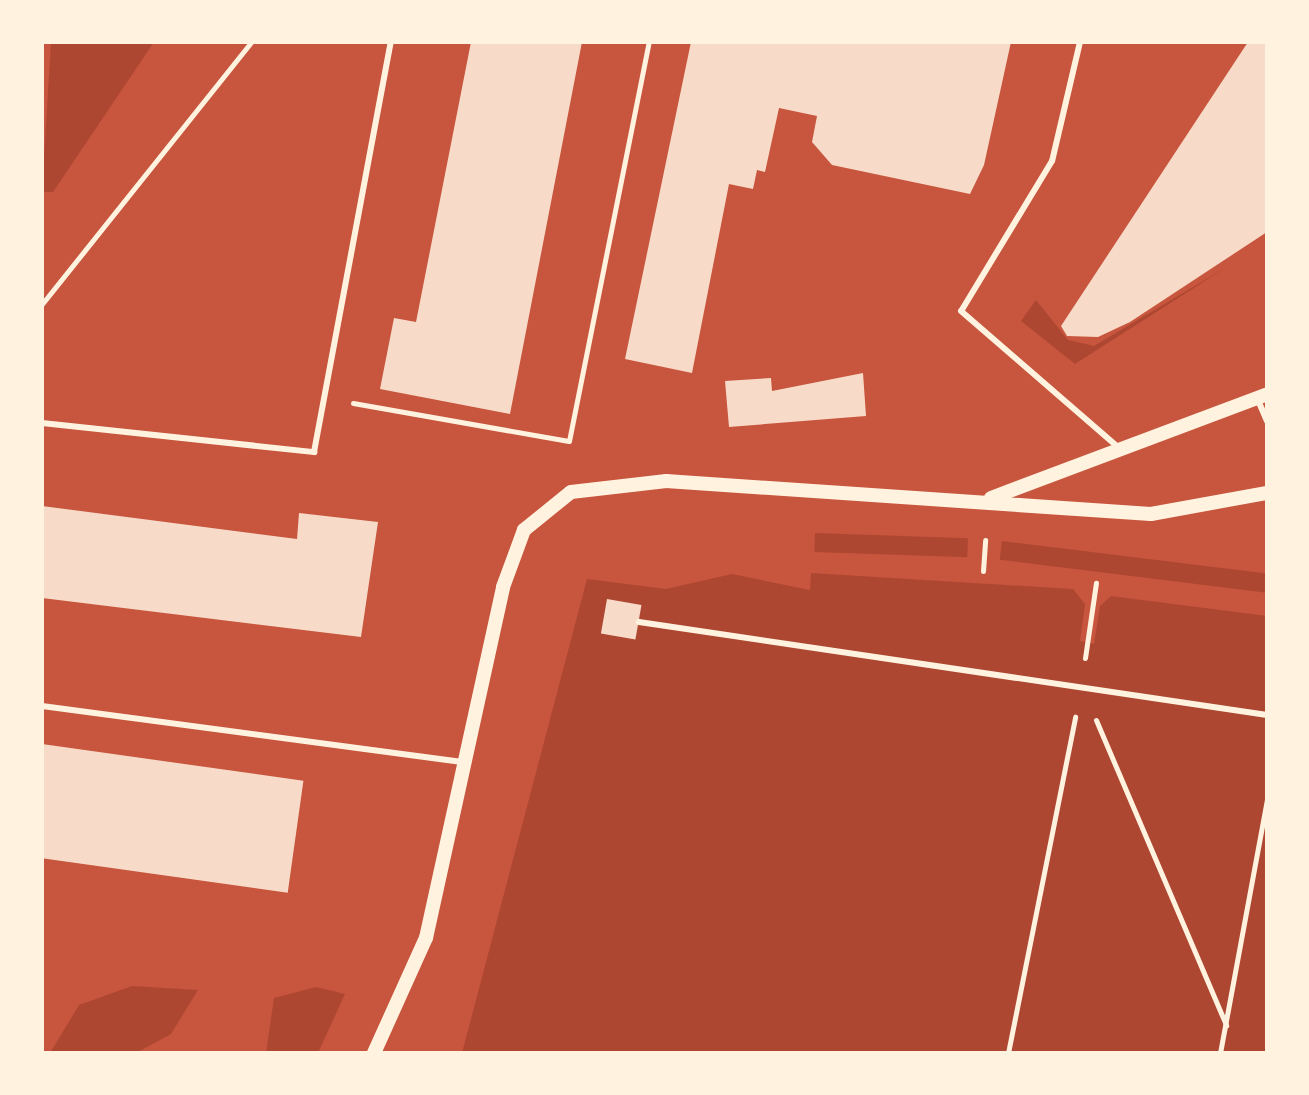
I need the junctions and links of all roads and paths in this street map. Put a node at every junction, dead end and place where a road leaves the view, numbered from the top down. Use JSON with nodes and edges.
{"nodes":[{"id":1,"x":251,"y":42,"type":"edge"},
{"id":2,"x":391,"y":42,"type":"edge"},
{"id":3,"x":649,"y":42,"type":"edge"},
{"id":4,"x":1080,"y":42,"type":"edge"},
{"id":5,"x":42,"y":304,"type":"edge"},
{"id":6,"x":1262,"y":397,"type":"edge"},
{"id":7,"x":324,"y":398,"type":"junction"},
{"id":8,"x":1267,"y":421,"type":"edge"},
{"id":9,"x":42,"y":423,"type":"edge"},
{"id":10,"x":1124,"y":452,"type":"junction"},
{"id":11,"x":1267,"y":493,"type":"edge"},
{"id":12,"x":987,"y":499,"type":"junction"},
{"id":13,"x":985,"y":540,"type":"dead end"},
{"id":14,"x":983,"y":571,"type":"dead end"},
{"id":15,"x":1096,"y":583,"type":"dead end"},
{"id":16,"x":639,"y":622,"type":"dead end"},
{"id":17,"x":1081,"y":685,"type":"junction"},
{"id":18,"x":42,"y":706,"type":"edge"},
{"id":19,"x":1267,"y":715,"type":"edge"},
{"id":20,"x":464,"y":762,"type":"junction"},
{"id":21,"x":1267,"y":799,"type":"edge"},
{"id":22,"x":1226,"y":1025,"type":"junction"},
{"id":23,"x":374,"y":1053,"type":"edge"},
{"id":24,"x":1008,"y":1053,"type":"edge"},
{"id":25,"x":1220,"y":1053,"type":"edge"}],
"edges":[{"from":1,"to":5,"type":"path"},
{"from":2,"to":7,"type":"lane"},
{"from":3,"to":7,"type":"path"},
{"from":4,"to":10,"type":"lane"},
{"from":6,"to":8,"type":"lane"},
{"from":6,"to":10,"type":"street"},
{"from":7,"to":9,"type":"lane"},
{"from":10,"to":12,"type":"street"},
{"from":11,"to":12,"type":"street"},
{"from":12,"to":20,"type":"street"},
{"from":13,"to":14,"type":"path"},
{"from":15,"to":17,"type":"path"},
{"from":16,"to":17,"type":"lane"},
{"from":17,"to":19,"type":"lane"},
{"from":17,"to":22,"type":"path"},
{"from":17,"to":24,"type":"path"},
{"from":18,"to":20,"type":"lane"},
{"from":20,"to":23,"type":"street"},
{"from":21,"to":22,"type":"path"},
{"from":22,"to":25,"type":"path"}]}
